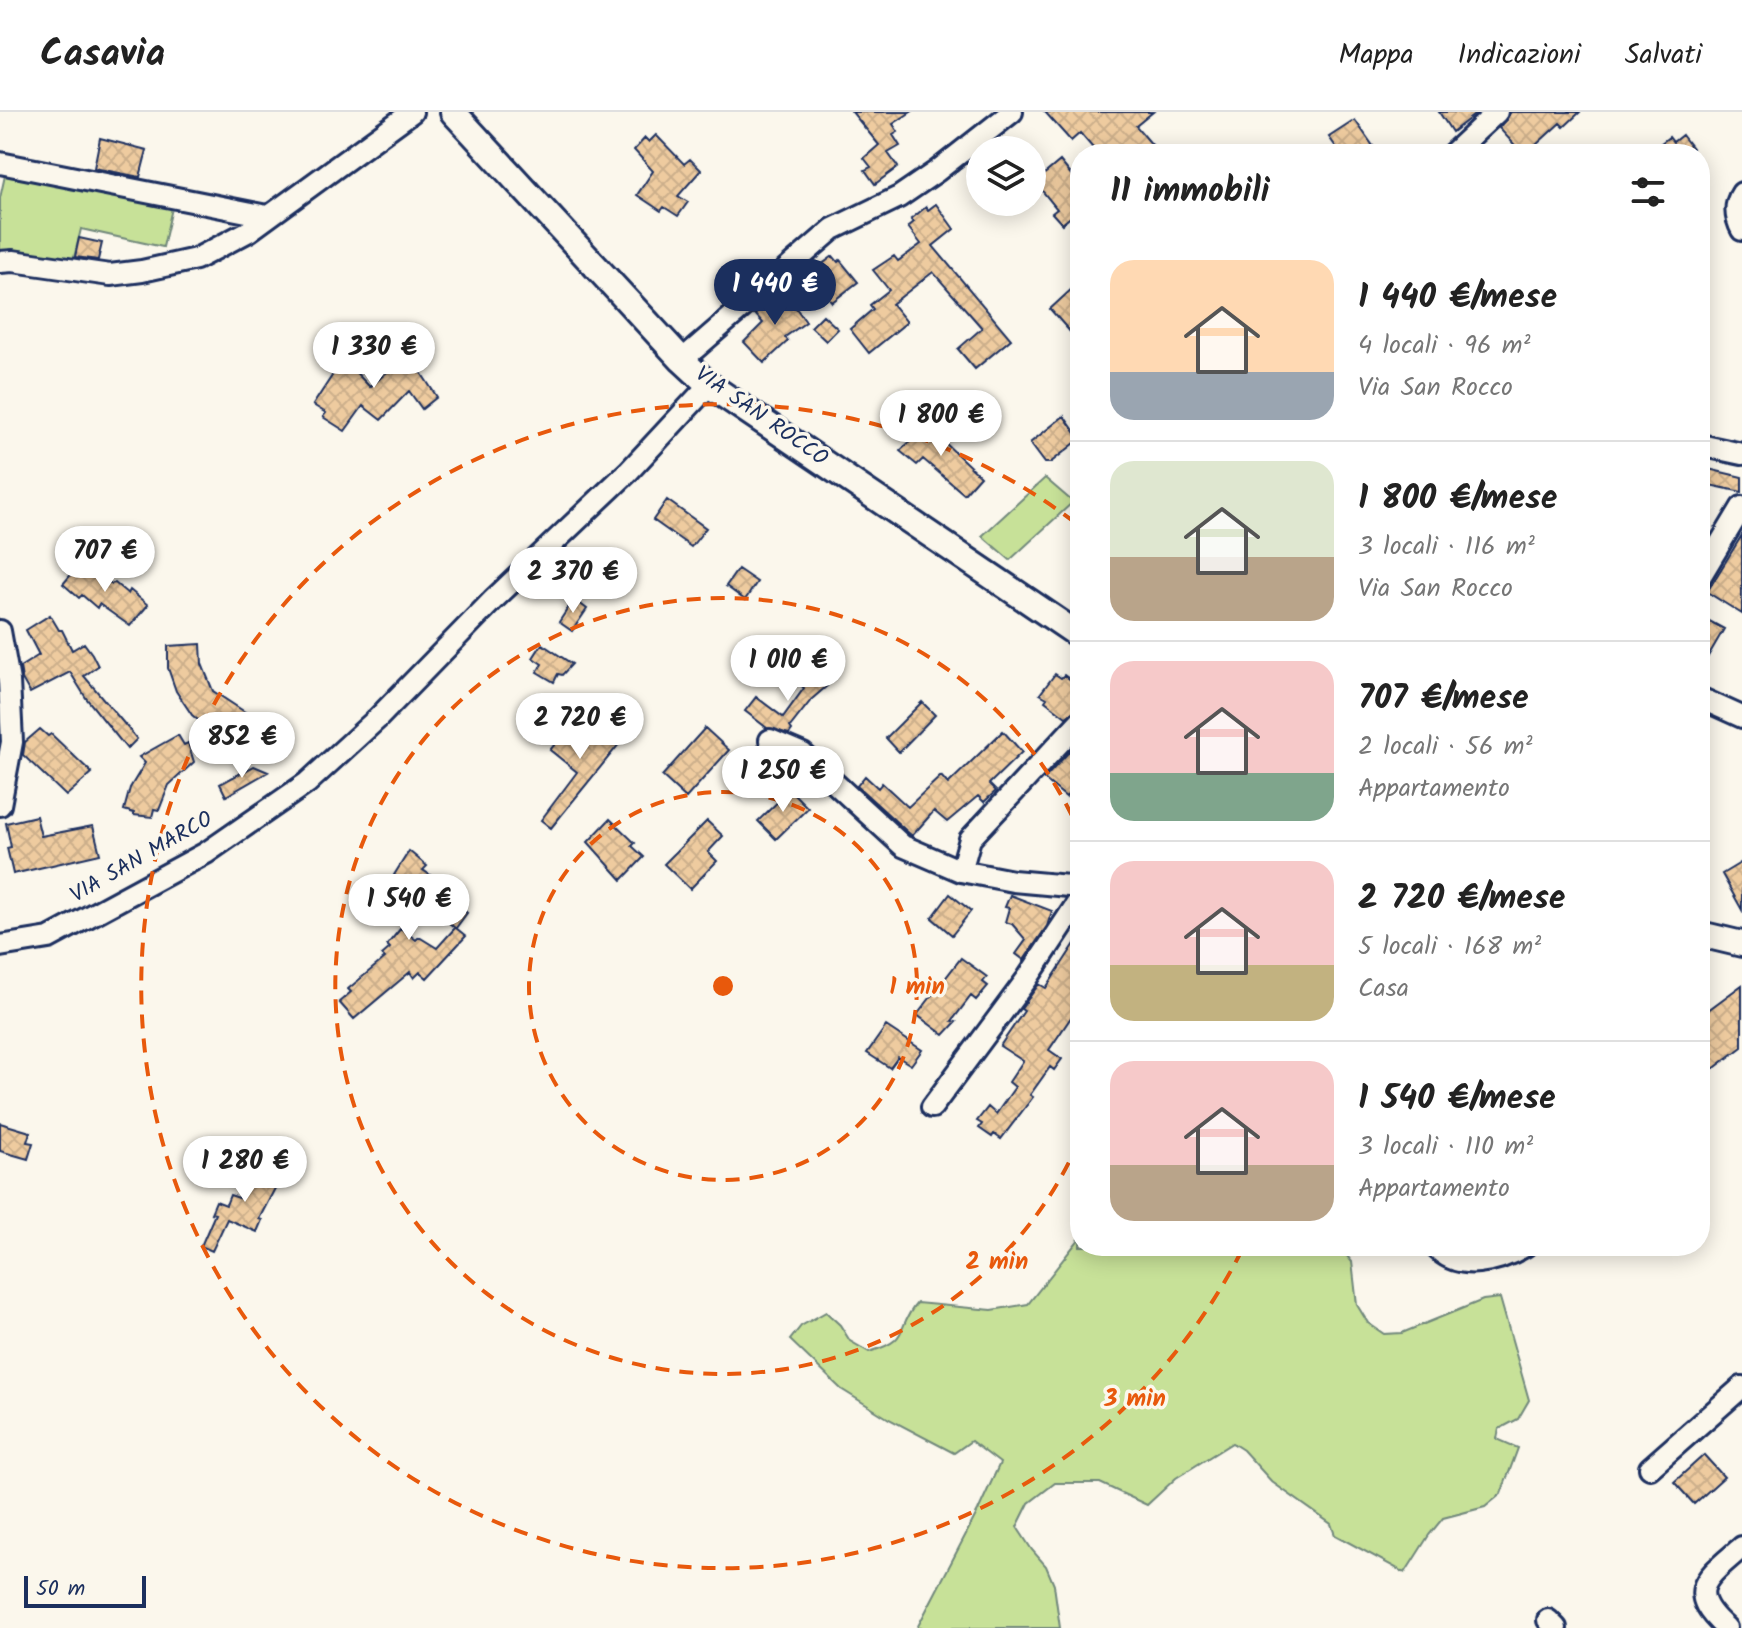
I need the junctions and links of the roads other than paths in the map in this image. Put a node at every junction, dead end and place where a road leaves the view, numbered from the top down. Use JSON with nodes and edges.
{"nodes":[{"id":1,"x":412,"y":112,"type":"edge"},
{"id":2,"x":453,"y":112,"type":"edge"},
{"id":3,"x":1012,"y":112,"type":"edge"},
{"id":4,"x":1497,"y":112,"type":"edge"},
{"id":5,"x":1463,"y":144,"type":"edge"},
{"id":6,"x":0,"y":163,"type":"edge"},
{"id":7,"x":1742,"y":193,"type":"edge"},
{"id":8,"x":267,"y":216,"type":"junction"},
{"id":9,"x":1742,"y":230,"type":"edge"},
{"id":10,"x":0,"y":262,"type":"edge"},
{"id":11,"x":682,"y":360,"type":"junction"},
{"id":12,"x":709,"y":385,"type":"junction"},
{"id":13,"x":1710,"y":447,"type":"edge"},
{"id":14,"x":1742,"y":454,"type":"edge"},
{"id":15,"x":1742,"y":507,"type":"edge"},
{"id":16,"x":1710,"y":560,"type":"edge"},
{"id":17,"x":1070,"y":629,"type":"edge"},
{"id":18,"x":0,"y":631,"type":"edge"},
{"id":19,"x":1710,"y":703,"type":"edge"},
{"id":20,"x":1742,"y":717,"type":"edge"},
{"id":21,"x":1070,"y":732,"type":"edge"},
{"id":22,"x":770,"y":740,"type":"dead end"},
{"id":23,"x":0,"y":805,"type":"edge"},
{"id":24,"x":961,"y":871,"type":"junction"},
{"id":25,"x":1070,"y":886,"type":"edge"},
{"id":26,"x":1070,"y":914,"type":"edge"},
{"id":27,"x":1710,"y":936,"type":"edge"},
{"id":28,"x":1742,"y":944,"type":"edge"},
{"id":29,"x":0,"y":946,"type":"edge"},
{"id":30,"x":932,"y":1107,"type":"dead end"},
{"id":31,"x":1449,"y":1256,"type":"edge"},
{"id":32,"x":1504,"y":1256,"type":"edge"},
{"id":33,"x":1742,"y":1387,"type":"edge"},
{"id":34,"x":1650,"y":1468,"type":"dead end"},
{"id":35,"x":1742,"y":1547,"type":"edge"},
{"id":36,"x":1726,"y":1628,"type":"edge"}],
"edges":[{"from":1,"to":8,"type":"street"},
{"from":2,"to":11,"type":"street","name":"VIA SAN ROCCO"},
{"from":3,"to":11,"type":"street"},
{"from":4,"to":5,"type":"street"},
{"from":6,"to":8,"type":"street"},
{"from":7,"to":9,"type":"street"},
{"from":8,"to":10,"type":"street"},
{"from":11,"to":12,"type":"street","name":"VIA SAN ROCCO"},
{"from":12,"to":17,"type":"street","name":"VIA SAN ROCCO"},
{"from":12,"to":29,"type":"street","name":"VIA SAN MARCO"},
{"from":13,"to":14,"type":"street"},
{"from":15,"to":16,"type":"street"},
{"from":18,"to":23,"type":"street"},
{"from":19,"to":20,"type":"street"},
{"from":21,"to":24,"type":"street"},
{"from":22,"to":24,"type":"street"},
{"from":24,"to":25,"type":"street"},
{"from":26,"to":30,"type":"street"},
{"from":27,"to":28,"type":"street"},
{"from":31,"to":32,"type":"street"},
{"from":33,"to":34,"type":"street"},
{"from":35,"to":36,"type":"street"}]}
